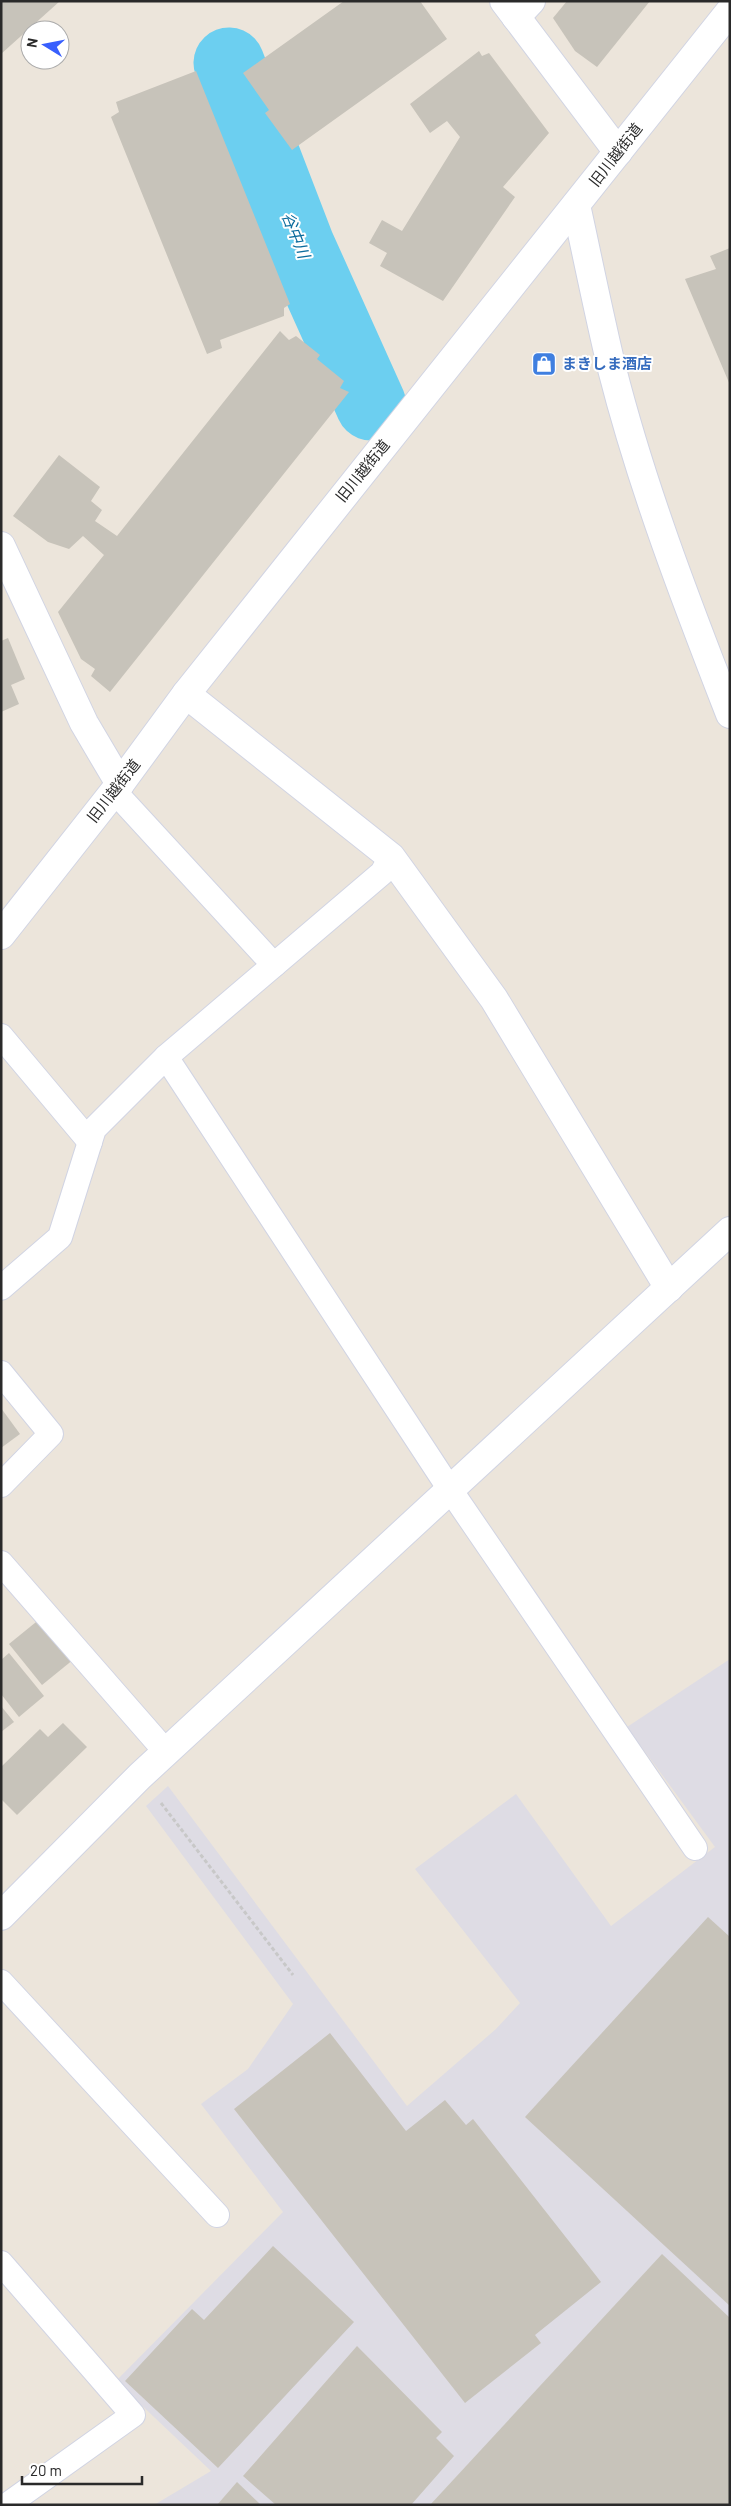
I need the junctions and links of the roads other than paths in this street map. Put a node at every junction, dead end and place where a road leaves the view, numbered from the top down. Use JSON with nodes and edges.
{"nodes":[{"id":1,"x":517,"y":7,"type":"edge"},
{"id":2,"x":730,"y":11,"type":"edge"},
{"id":3,"x":618,"y":152,"type":"junction"},
{"id":4,"x":576,"y":206,"type":"junction"},
{"id":5,"x":1,"y":546,"type":"edge"},
{"id":6,"x":186,"y":694,"type":"junction"},
{"id":7,"x":730,"y":714,"type":"edge"},
{"id":8,"x":117,"y":788,"type":"junction"},
{"id":9,"x":391,"y":857,"type":"junction"},
{"id":10,"x":1,"y":935,"type":"edge"},
{"id":11,"x":274,"y":965,"type":"junction"},
{"id":12,"x":1,"y":1036,"type":"edge"},
{"id":13,"x":166,"y":1057,"type":"junction"},
{"id":14,"x":90,"y":1142,"type":"junction"},
{"id":15,"x":730,"y":1231,"type":"edge"},
{"id":16,"x":1,"y":1288,"type":"edge"},
{"id":17,"x":669,"y":1288,"type":"junction"},
{"id":18,"x":1,"y":1372,"type":"edge"},
{"id":19,"x":1,"y":1485,"type":"edge"},
{"id":20,"x":451,"y":1491,"type":"junction"},
{"id":21,"x":1,"y":1563,"type":"edge"},
{"id":22,"x":167,"y":1753,"type":"junction"},
{"id":23,"x":695,"y":1848,"type":"dead end"},
{"id":24,"x":1,"y":1916,"type":"edge"},
{"id":25,"x":1,"y":1982,"type":"edge"},
{"id":26,"x":217,"y":2215,"type":"dead end"},
{"id":27,"x":1,"y":2262,"type":"edge"},
{"id":28,"x":7,"y":2505,"type":"edge"}],
"edges":[{"from":1,"to":3,"type":"street"},
{"from":2,"to":3,"type":"street","name":"旧川越街道"},
{"from":3,"to":4,"type":"street","name":"旧川越街道"},
{"from":4,"to":6,"type":"street","name":"旧川越街道"},
{"from":4,"to":7,"type":"street"},
{"from":5,"to":8,"type":"street"},
{"from":6,"to":8,"type":"street","name":"旧川越街道"},
{"from":6,"to":9,"type":"street"},
{"from":8,"to":10,"type":"street","name":"旧川越街道"},
{"from":8,"to":11,"type":"lane"},
{"from":9,"to":11,"type":"lane"},
{"from":9,"to":17,"type":"street"},
{"from":11,"to":13,"type":"lane"},
{"from":12,"to":14,"type":"lane"},
{"from":13,"to":14,"type":"lane"},
{"from":13,"to":20,"type":"lane"},
{"from":14,"to":16,"type":"lane"},
{"from":15,"to":17,"type":"street"},
{"from":17,"to":20,"type":"street"},
{"from":18,"to":19,"type":"lane"},
{"from":20,"to":22,"type":"street"},
{"from":20,"to":23,"type":"lane"},
{"from":21,"to":22,"type":"lane"},
{"from":22,"to":24,"type":"street"},
{"from":25,"to":26,"type":"lane"},
{"from":27,"to":28,"type":"lane"}]}
